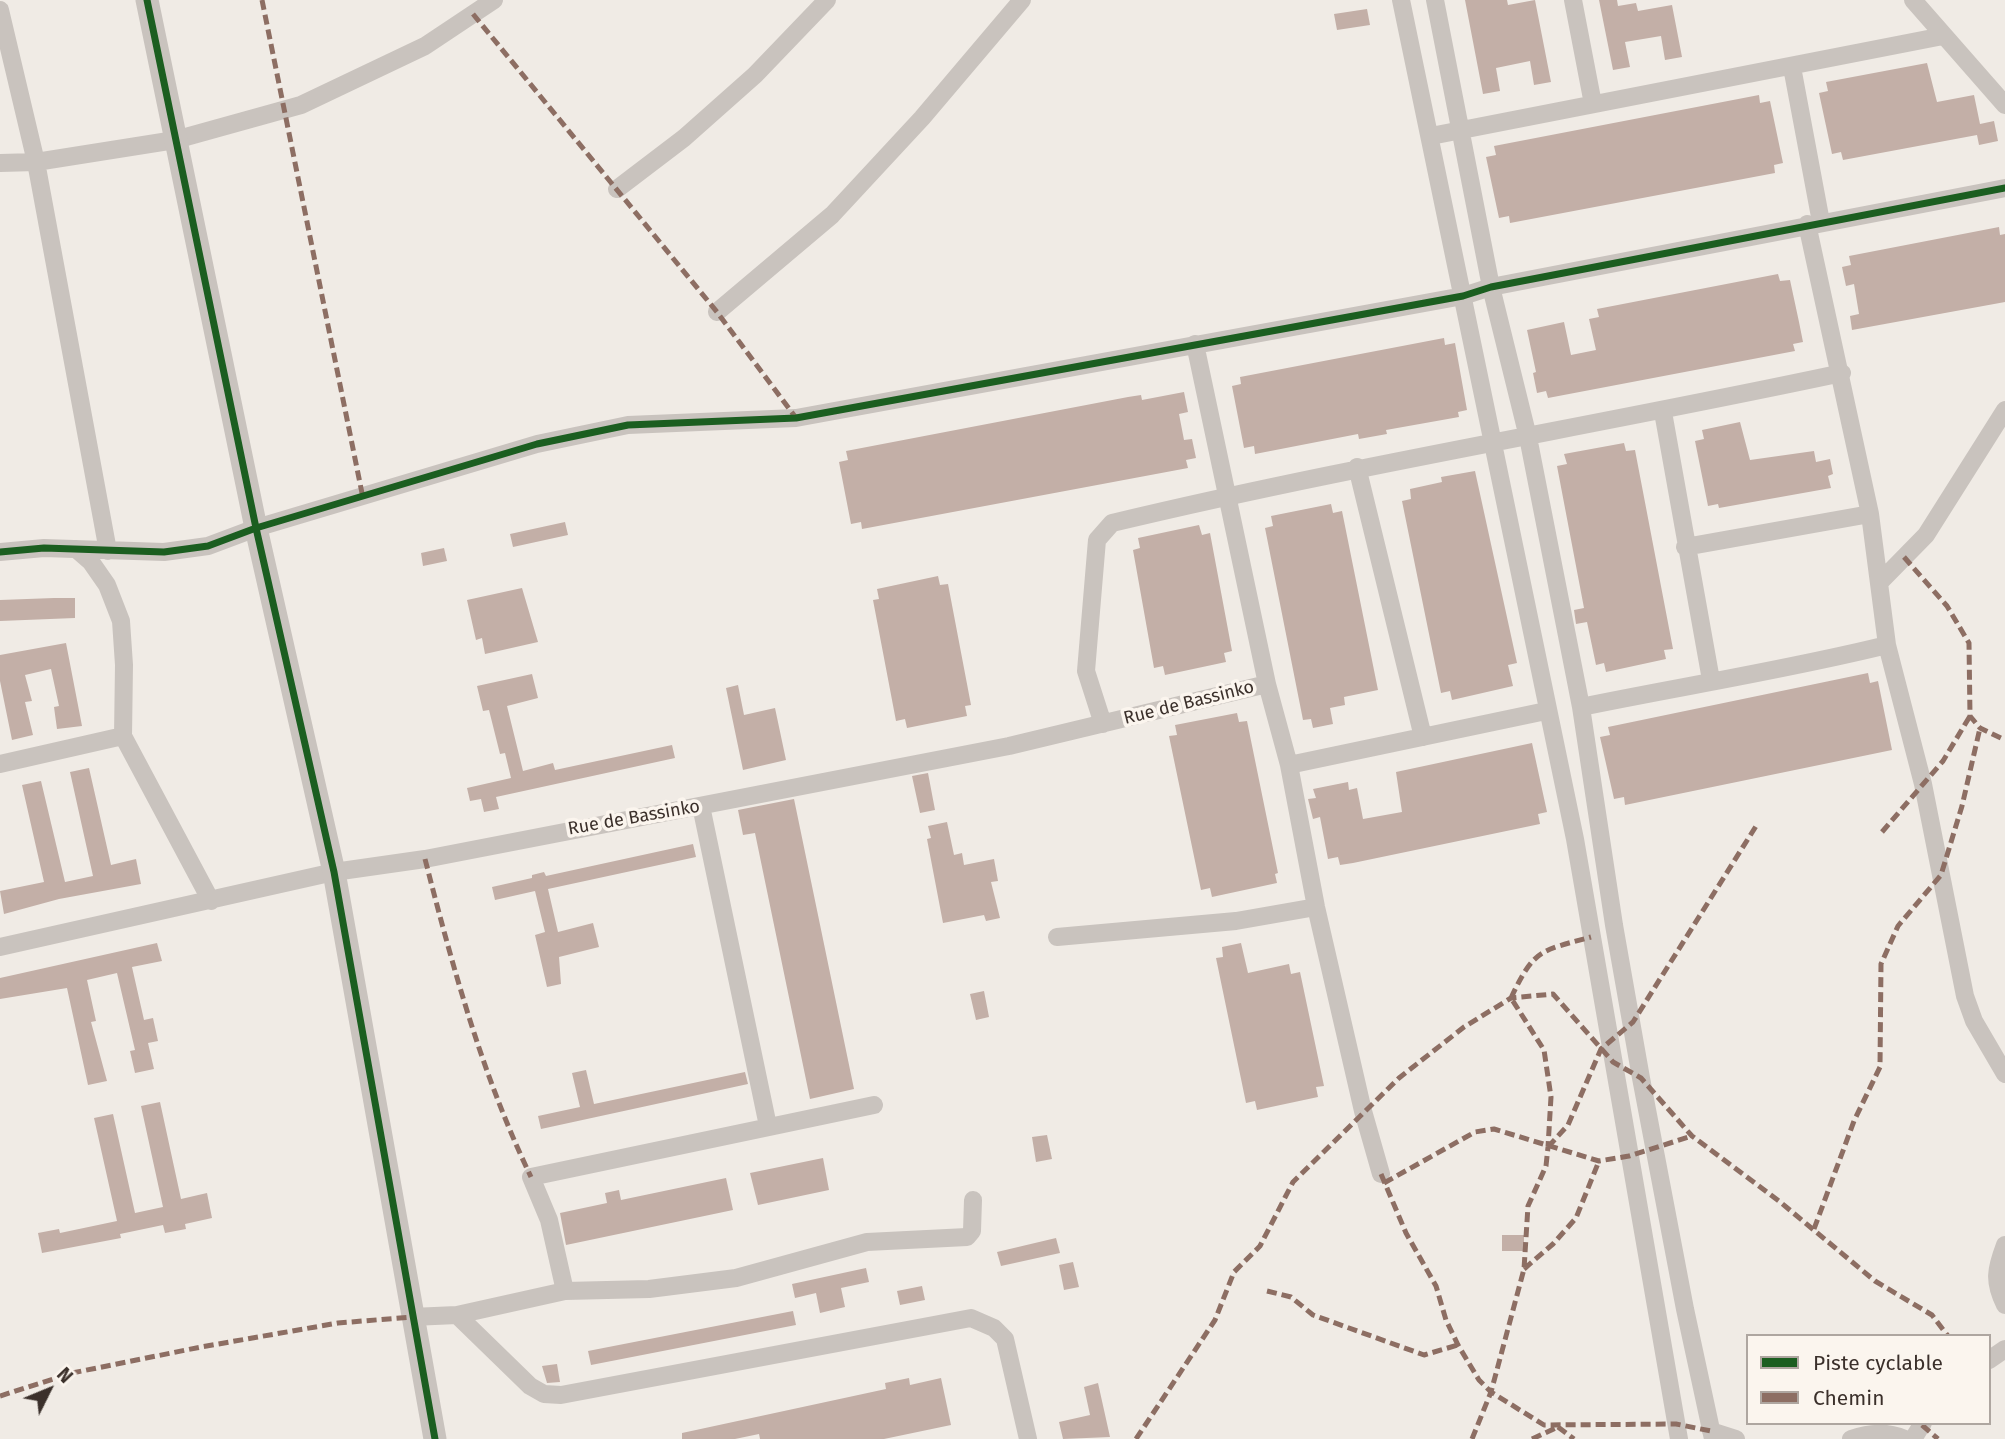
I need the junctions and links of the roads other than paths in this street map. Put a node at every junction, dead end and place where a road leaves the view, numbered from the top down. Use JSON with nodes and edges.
{"nodes":[{"id":1,"x":147,"y":0,"type":"edge"},
{"id":2,"x":494,"y":0,"type":"edge"},
{"id":3,"x":827,"y":0,"type":"edge"},
{"id":4,"x":1022,"y":0,"type":"edge"},
{"id":5,"x":1401,"y":0,"type":"edge"},
{"id":6,"x":1435,"y":0,"type":"edge"},
{"id":7,"x":1573,"y":0,"type":"edge"},
{"id":8,"x":1913,"y":0,"type":"edge"},
{"id":9,"x":0,"y":10,"type":"edge"},
{"id":10,"x":1943,"y":36,"type":"junction"},
{"id":11,"x":1792,"y":67,"type":"junction"},
{"id":12,"x":1592,"y":104,"type":"junction"},
{"id":13,"x":2005,"y":105,"type":"edge"},
{"id":14,"x":1461,"y":131,"type":"junction"},
{"id":15,"x":1431,"y":136,"type":"junction"},
{"id":16,"x":175,"y":140,"type":"junction"},
{"id":17,"x":36,"y":162,"type":"junction"},
{"id":18,"x":0,"y":163,"type":"edge"},
{"id":19,"x":2005,"y":187,"type":"edge"},
{"id":20,"x":617,"y":189,"type":"dead end"},
{"id":21,"x":1814,"y":223,"type":"junction"},
{"id":22,"x":1491,"y":287,"type":"junction"},
{"id":23,"x":1463,"y":296,"type":"junction"},
{"id":24,"x":717,"y":312,"type":"dead end"},
{"id":25,"x":1195,"y":344,"type":"junction"},
{"id":26,"x":1842,"y":373,"type":"junction"},
{"id":27,"x":2005,"y":410,"type":"edge"},
{"id":28,"x":1663,"y":412,"type":"junction"},
{"id":29,"x":1528,"y":437,"type":"junction"},
{"id":30,"x":1493,"y":442,"type":"junction"},
{"id":31,"x":1357,"y":467,"type":"junction"},
{"id":32,"x":1227,"y":495,"type":"junction"},
{"id":33,"x":1870,"y":514,"type":"junction"},
{"id":34,"x":256,"y":528,"type":"junction"},
{"id":35,"x":1685,"y":547,"type":"junction"},
{"id":36,"x":76,"y":549,"type":"junction"},
{"id":37,"x":108,"y":551,"type":"junction"},
{"id":38,"x":0,"y":552,"type":"edge"},
{"id":39,"x":1880,"y":583,"type":"junction"},
{"id":40,"x":1887,"y":645,"type":"junction"},
{"id":41,"x":1711,"y":680,"type":"junction"},
{"id":42,"x":1267,"y":684,"type":"junction"},
{"id":43,"x":1581,"y":707,"type":"junction"},
{"id":44,"x":1546,"y":711,"type":"junction"},
{"id":45,"x":1103,"y":724,"type":"junction"},
{"id":46,"x":123,"y":736,"type":"junction"},
{"id":47,"x":1423,"y":737,"type":"junction"},
{"id":48,"x":0,"y":764,"type":"edge"},
{"id":49,"x":1289,"y":765,"type":"junction"},
{"id":50,"x":701,"y":806,"type":"junction"},
{"id":51,"x":334,"y":872,"type":"junction"},
{"id":52,"x":211,"y":901,"type":"junction"},
{"id":53,"x":1316,"y":906,"type":"junction"},
{"id":54,"x":1057,"y":936,"type":"dead end"},
{"id":55,"x":0,"y":947,"type":"edge"},
{"id":56,"x":2005,"y":1073,"type":"edge"},
{"id":57,"x":874,"y":1105,"type":"dead end"},
{"id":58,"x":768,"y":1126,"type":"junction"},
{"id":59,"x":1381,"y":1174,"type":"dead end"},
{"id":60,"x":973,"y":1200,"type":"dead end"},
{"id":61,"x":2005,"y":1245,"type":"edge"},
{"id":62,"x":565,"y":1292,"type":"junction"},
{"id":63,"x":2005,"y":1305,"type":"edge"},
{"id":64,"x":457,"y":1315,"type":"junction"},
{"id":65,"x":412,"y":1317,"type":"junction"},
{"id":66,"x":1712,"y":1435,"type":"edge"},
{"id":67,"x":435,"y":1439,"type":"edge"},
{"id":68,"x":1028,"y":1439,"type":"edge"},
{"id":69,"x":1679,"y":1439,"type":"edge"},
{"id":70,"x":1736,"y":1439,"type":"edge"},
{"id":71,"x":1851,"y":1439,"type":"edge"},
{"id":72,"x":1905,"y":1439,"type":"edge"}],
"edges":[{"from":1,"to":16,"type":"street"},
{"from":2,"to":16,"type":"street"},
{"from":3,"to":20,"type":"street"},
{"from":4,"to":24,"type":"street"},
{"from":5,"to":15,"type":"street"},
{"from":6,"to":14,"type":"street"},
{"from":7,"to":12,"type":"street"},
{"from":8,"to":10,"type":"street"},
{"from":9,"to":17,"type":"street"},
{"from":10,"to":11,"type":"street"},
{"from":10,"to":13,"type":"street"},
{"from":11,"to":12,"type":"street"},
{"from":11,"to":21,"type":"street"},
{"from":12,"to":14,"type":"street"},
{"from":14,"to":15,"type":"street"},
{"from":14,"to":22,"type":"street"},
{"from":15,"to":23,"type":"street"},
{"from":16,"to":17,"type":"street"},
{"from":16,"to":34,"type":"street"},
{"from":17,"to":18,"type":"street"},
{"from":17,"to":37,"type":"street"},
{"from":19,"to":21,"type":"street"},
{"from":21,"to":22,"type":"street"},
{"from":21,"to":26,"type":"street"},
{"from":22,"to":23,"type":"street"},
{"from":22,"to":29,"type":"street"},
{"from":23,"to":25,"type":"street"},
{"from":23,"to":30,"type":"street"},
{"from":25,"to":32,"type":"street"},
{"from":25,"to":34,"type":"street"},
{"from":26,"to":28,"type":"street"},
{"from":26,"to":33,"type":"street"},
{"from":27,"to":39,"type":"street"},
{"from":28,"to":29,"type":"street"},
{"from":28,"to":35,"type":"street"},
{"from":29,"to":30,"type":"street"},
{"from":29,"to":43,"type":"street"},
{"from":30,"to":31,"type":"street"},
{"from":30,"to":44,"type":"street"},
{"from":31,"to":32,"type":"street"},
{"from":31,"to":47,"type":"street"},
{"from":32,"to":42,"type":"street"},
{"from":32,"to":45,"type":"street"},
{"from":33,"to":35,"type":"street"},
{"from":33,"to":39,"type":"street"},
{"from":34,"to":37,"type":"street"},
{"from":34,"to":51,"type":"street"},
{"from":35,"to":41,"type":"street"},
{"from":36,"to":37,"type":"street"},
{"from":36,"to":38,"type":"street"},
{"from":36,"to":46,"type":"street"},
{"from":39,"to":40,"type":"street"},
{"from":40,"to":41,"type":"street"},
{"from":40,"to":56,"type":"street"},
{"from":41,"to":43,"type":"street"},
{"from":42,"to":45,"type":"street","name":"Rue de Bassinko"},
{"from":42,"to":49,"type":"street"},
{"from":43,"to":66,"type":"street"},
{"from":44,"to":47,"type":"street"},
{"from":44,"to":69,"type":"street"},
{"from":45,"to":50,"type":"street","name":"Rue de Bassinko"},
{"from":46,"to":48,"type":"street"},
{"from":46,"to":52,"type":"street"},
{"from":47,"to":49,"type":"street"},
{"from":49,"to":53,"type":"street"},
{"from":50,"to":51,"type":"street","name":"Rue de Bassinko"},
{"from":50,"to":58,"type":"street"},
{"from":51,"to":52,"type":"street","name":"Rue de Bassinko"},
{"from":51,"to":65,"type":"street"},
{"from":52,"to":55,"type":"street","name":"Rue de Bassinko"},
{"from":53,"to":54,"type":"street"},
{"from":53,"to":59,"type":"street"},
{"from":57,"to":58,"type":"street"},
{"from":58,"to":62,"type":"street"},
{"from":60,"to":62,"type":"street"},
{"from":61,"to":63,"type":"street"},
{"from":62,"to":64,"type":"street"},
{"from":64,"to":65,"type":"street"},
{"from":64,"to":68,"type":"street"},
{"from":65,"to":67,"type":"street"},
{"from":66,"to":70,"type":"street"},
{"from":71,"to":72,"type":"street"}]}
